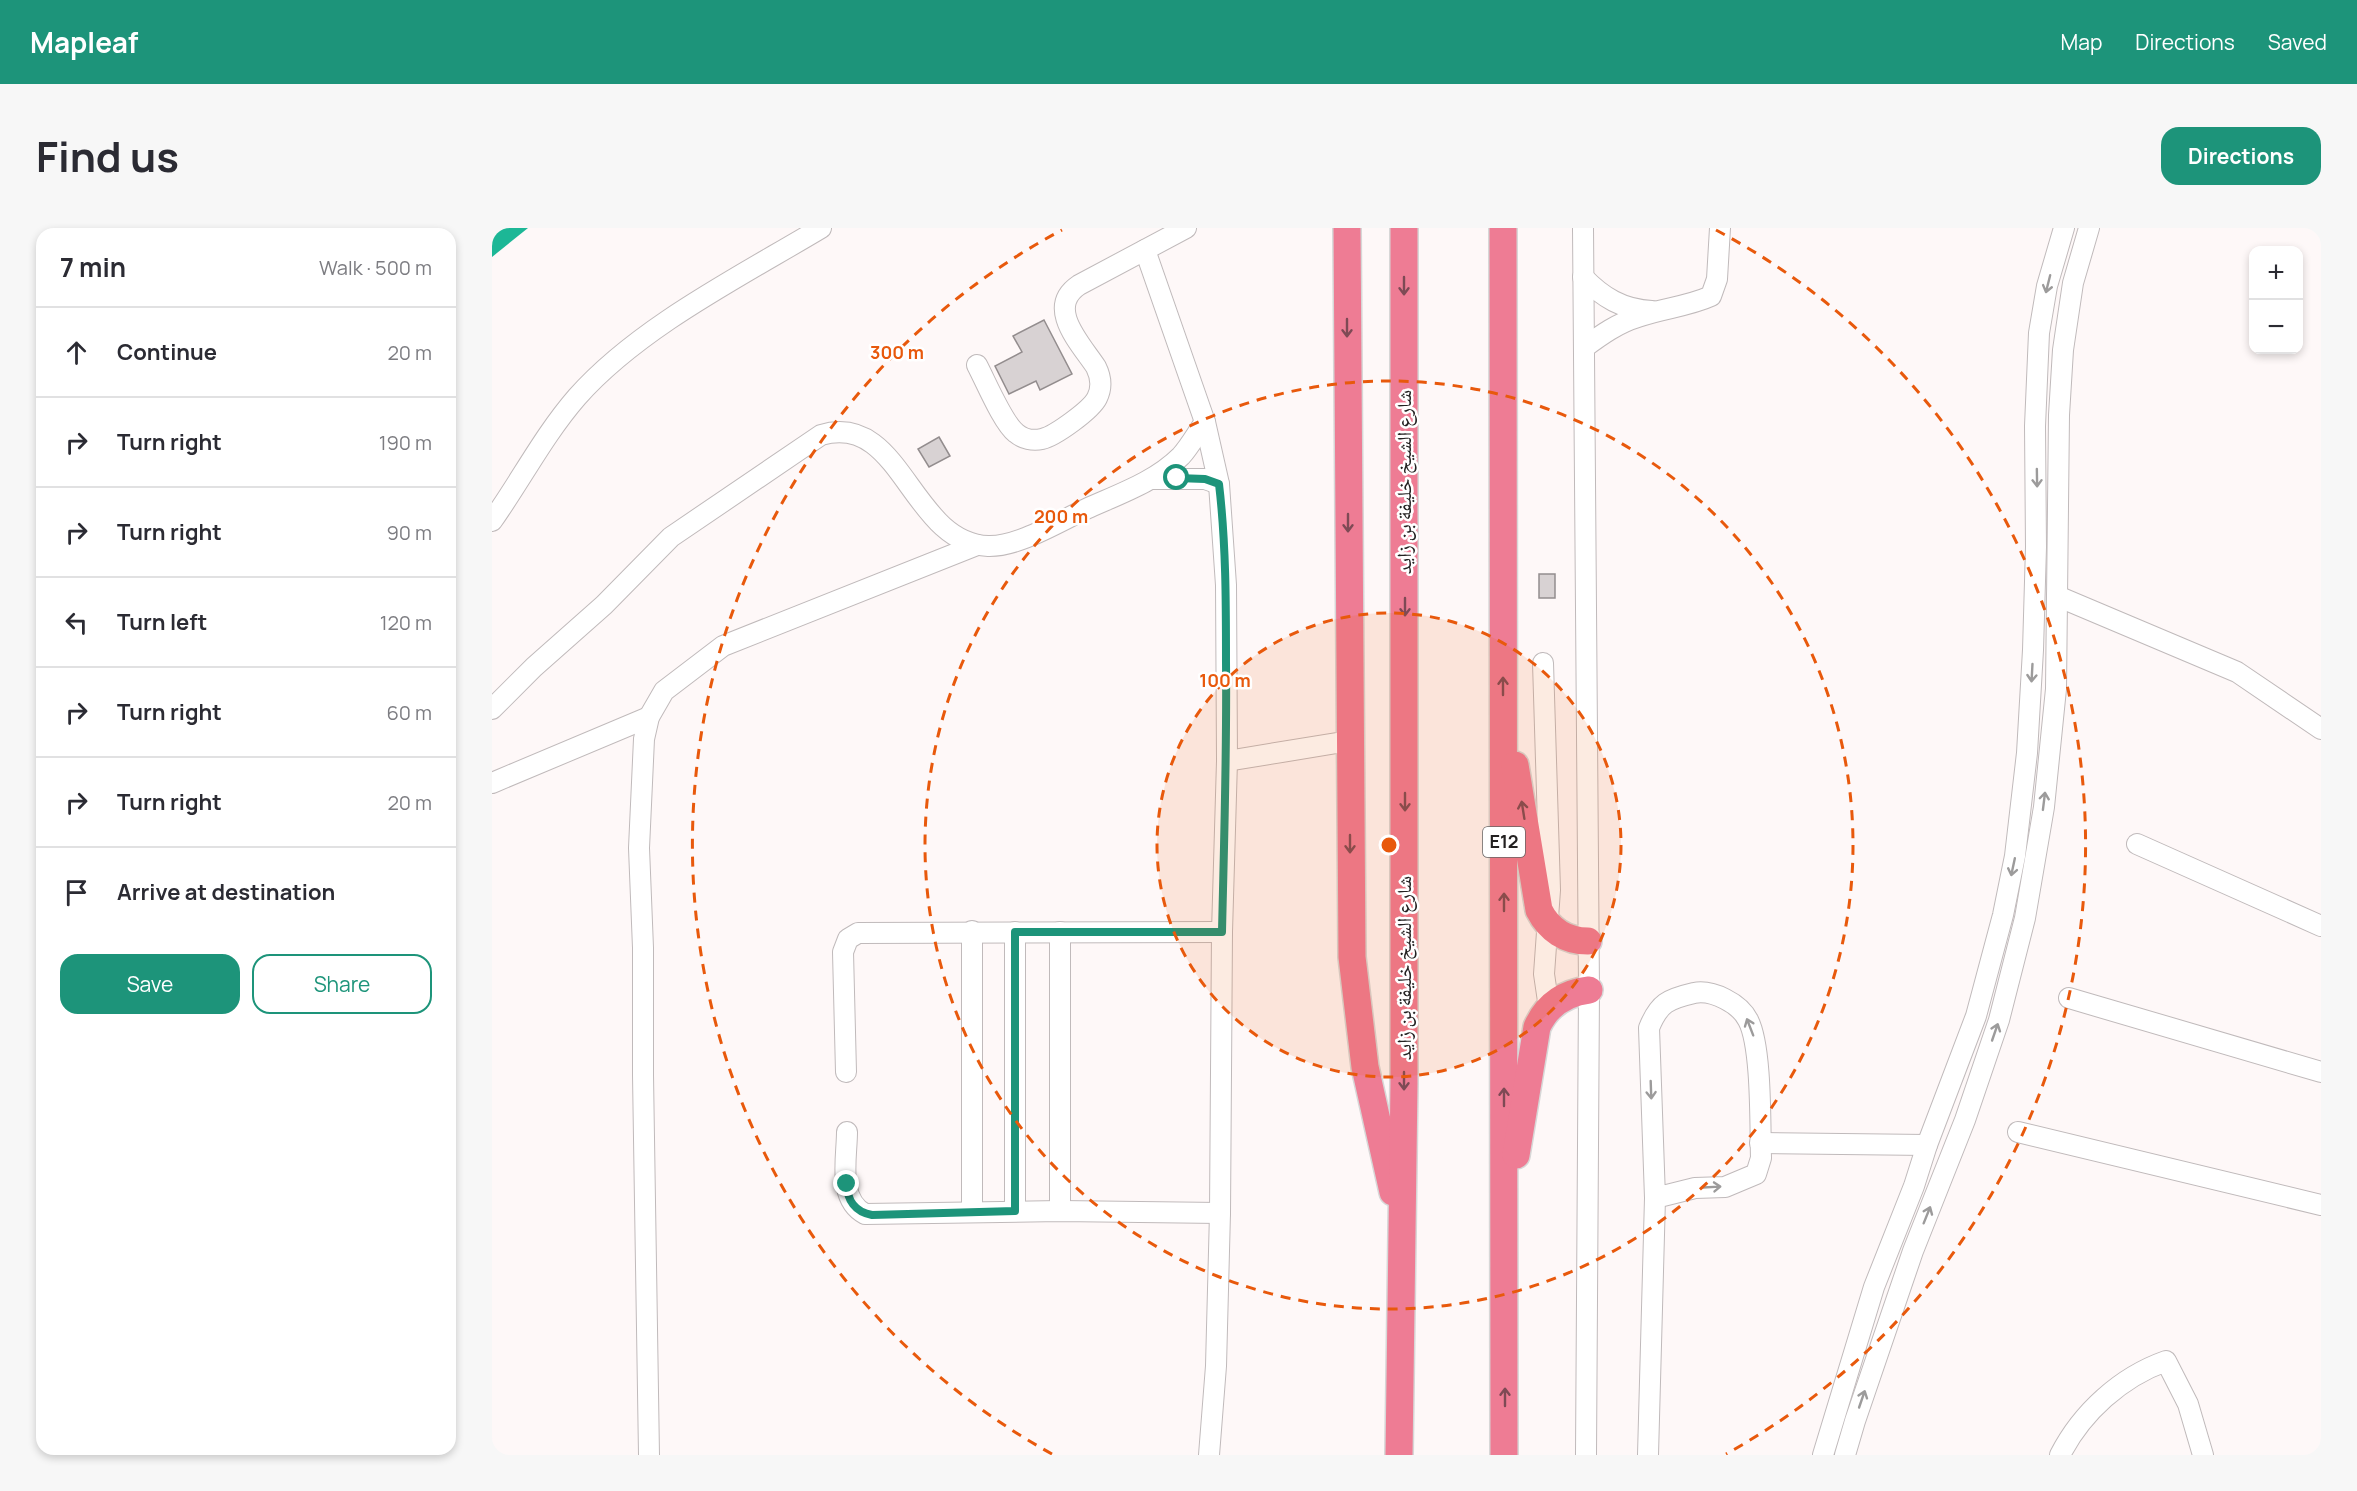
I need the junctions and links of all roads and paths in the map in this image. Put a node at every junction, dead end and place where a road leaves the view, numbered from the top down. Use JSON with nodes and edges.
{"nodes":[{"id":1,"x":821,"y":228,"type":"edge"},
{"id":2,"x":1186,"y":228,"type":"edge"},
{"id":3,"x":1347,"y":228,"type":"edge"},
{"id":4,"x":1404,"y":228,"type":"edge"},
{"id":5,"x":1503,"y":228,"type":"edge"},
{"id":6,"x":1583,"y":228,"type":"edge"},
{"id":7,"x":1720,"y":228,"type":"edge"},
{"id":8,"x":2064,"y":228,"type":"edge"},
{"id":9,"x":2089,"y":228,"type":"edge"},
{"id":10,"x":1145,"y":250,"type":"junction"},
{"id":11,"x":1583,"y":277,"type":"junction"},
{"id":12,"x":1658,"y":311,"type":"junction"},
{"id":13,"x":1585,"y":347,"type":"junction"},
{"id":14,"x":977,"y":365,"type":"dead end"},
{"id":15,"x":1205,"y":422,"type":"junction"},
{"id":16,"x":1152,"y":479,"type":"junction"},
{"id":17,"x":1219,"y":484,"type":"junction"},
{"id":18,"x":492,"y":521,"type":"edge"},
{"id":19,"x":977,"y":545,"type":"junction"},
{"id":20,"x":2057,"y":596,"type":"junction"},
{"id":21,"x":1543,"y":663,"type":"dead end"},
{"id":22,"x":492,"y":710,"type":"edge"},
{"id":23,"x":649,"y":717,"type":"junction"},
{"id":24,"x":1503,"y":720,"type":"junction"},
{"id":25,"x":2321,"y":729,"type":"edge"},
{"id":26,"x":1349,"y":741,"type":"junction"},
{"id":27,"x":1227,"y":761,"type":"junction"},
{"id":28,"x":492,"y":783,"type":"edge"},
{"id":29,"x":2137,"y":844,"type":"dead end"},
{"id":30,"x":1547,"y":924,"type":"junction"},
{"id":31,"x":2321,"y":926,"type":"edge"},
{"id":32,"x":972,"y":932,"type":"junction"},
{"id":33,"x":1015,"y":932,"type":"junction"},
{"id":34,"x":1060,"y":932,"type":"junction"},
{"id":35,"x":1222,"y":932,"type":"junction"},
{"id":36,"x":1588,"y":941,"type":"junction"},
{"id":37,"x":1589,"y":990,"type":"junction"},
{"id":38,"x":2069,"y":998,"type":"dead end"},
{"id":39,"x":1549,"y":1008,"type":"junction"},
{"id":40,"x":846,"y":1072,"type":"dead end"},
{"id":41,"x":2321,"y":1072,"type":"edge"},
{"id":42,"x":847,"y":1132,"type":"dead end"},
{"id":43,"x":2018,"y":1132,"type":"dead end"},
{"id":44,"x":1760,"y":1143,"type":"junction"},
{"id":45,"x":1927,"y":1146,"type":"junction"},
{"id":46,"x":1655,"y":1198,"type":"junction"},
{"id":47,"x":1504,"y":1200,"type":"junction"},
{"id":48,"x":2321,"y":1205,"type":"edge"},
{"id":49,"x":1015,"y":1211,"type":"junction"},
{"id":50,"x":1060,"y":1211,"type":"junction"},
{"id":51,"x":972,"y":1212,"type":"junction"},
{"id":52,"x":1220,"y":1213,"type":"junction"},
{"id":53,"x":1403,"y":1232,"type":"junction"},
{"id":54,"x":649,"y":1455,"type":"edge"},
{"id":55,"x":1209,"y":1455,"type":"edge"},
{"id":56,"x":1400,"y":1455,"type":"edge"},
{"id":57,"x":1504,"y":1455,"type":"edge"},
{"id":58,"x":1586,"y":1455,"type":"edge"},
{"id":59,"x":1648,"y":1455,"type":"edge"},
{"id":60,"x":1823,"y":1455,"type":"edge"},
{"id":61,"x":1845,"y":1455,"type":"edge"},
{"id":62,"x":2061,"y":1455,"type":"edge"},
{"id":63,"x":2203,"y":1455,"type":"edge"}],
"edges":[{"from":1,"to":18,"type":"street"},
{"from":2,"to":10,"type":"street"},
{"from":3,"to":26,"type":"highway","one_way":true},
{"from":4,"to":53,"type":"highway","name":"شارع الشيخ خليفة بن زايد","one_way":true},
{"from":24,"to":5,"type":"highway","number":"E12","one_way":true},
{"from":6,"to":11,"type":"street"},
{"from":7,"to":12,"type":"street"},
{"from":8,"to":45,"type":"street","one_way":true},
{"from":9,"to":20,"type":"street"},
{"from":10,"to":14,"type":"street"},
{"from":10,"to":15,"type":"street"},
{"from":11,"to":12,"type":"street"},
{"from":11,"to":13,"type":"street"},
{"from":12,"to":13,"type":"street"},
{"from":13,"to":36,"type":"street"},
{"from":15,"to":16,"type":"street"},
{"from":15,"to":17,"type":"street"},
{"from":16,"to":17,"type":"street"},
{"from":16,"to":19,"type":"street"},
{"from":17,"to":27,"type":"street"},
{"from":19,"to":22,"type":"street"},
{"from":19,"to":23,"type":"street"},
{"from":20,"to":25,"type":"street"},
{"from":61,"to":20,"type":"street","one_way":true},
{"from":21,"to":30,"type":"street"},
{"from":23,"to":28,"type":"street"},
{"from":23,"to":54,"type":"street"},
{"from":30,"to":24,"type":"highway","one_way":true},
{"from":47,"to":24,"type":"highway","number":"E12","one_way":true},
{"from":26,"to":27,"type":"street"},
{"from":26,"to":53,"type":"highway","one_way":true},
{"from":27,"to":35,"type":"street"},
{"from":29,"to":31,"type":"street"},
{"from":30,"to":36,"type":"highway"},
{"from":30,"to":39,"type":"street"},
{"from":32,"to":33,"type":"street"},
{"from":32,"to":40,"type":"street"},
{"from":32,"to":51,"type":"street"},
{"from":33,"to":34,"type":"street"},
{"from":33,"to":49,"type":"street"},
{"from":34,"to":35,"type":"street"},
{"from":34,"to":50,"type":"street"},
{"from":35,"to":52,"type":"street"},
{"from":36,"to":37,"type":"street"},
{"from":37,"to":39,"type":"highway"},
{"from":37,"to":58,"type":"street"},
{"from":38,"to":41,"type":"street"},
{"from":39,"to":47,"type":"highway"},
{"from":42,"to":51,"type":"street"},
{"from":43,"to":48,"type":"street"},
{"from":44,"to":45,"type":"street"},
{"from":46,"to":44,"type":"street","one_way":true},
{"from":44,"to":46,"type":"street","one_way":true},
{"from":45,"to":60,"type":"street"},
{"from":46,"to":59,"type":"street"},
{"from":57,"to":47,"type":"highway","number":"E12","one_way":true},
{"from":49,"to":50,"type":"street"},
{"from":49,"to":51,"type":"street"},
{"from":50,"to":52,"type":"street"},
{"from":52,"to":55,"type":"street"},
{"from":53,"to":56,"type":"highway","name":"شارع الشيخ خليفة بن زايد"},
{"from":62,"to":63,"type":"street"}]}
